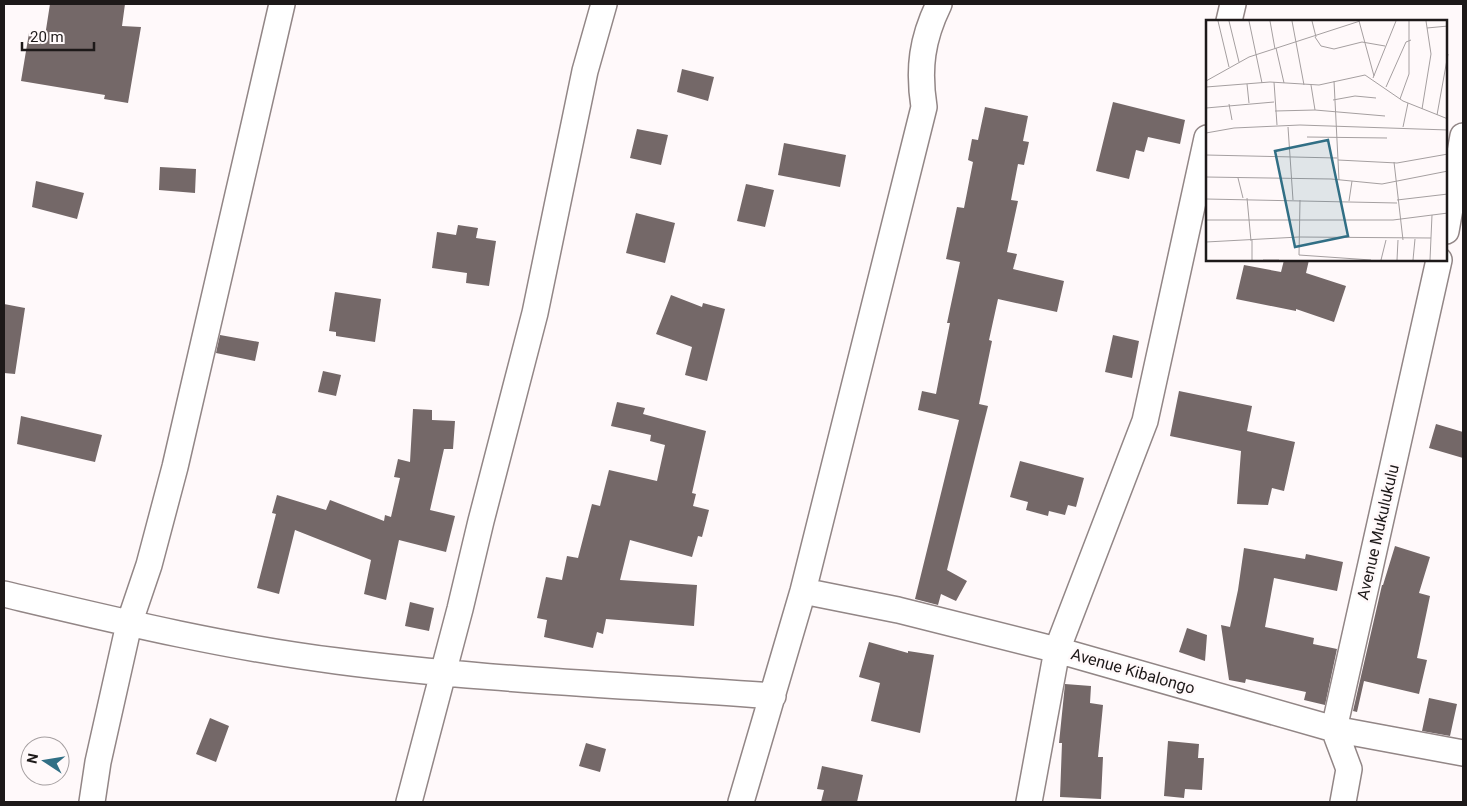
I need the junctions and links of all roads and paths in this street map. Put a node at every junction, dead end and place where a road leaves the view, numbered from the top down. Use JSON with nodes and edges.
{"nodes":[{"id":1,"x":282,"y":4,"type":"edge"},
{"id":2,"x":604,"y":4,"type":"edge"},
{"id":3,"x":939,"y":4,"type":"edge"},
{"id":4,"x":1233,"y":4,"type":"edge"},
{"id":5,"x":1229,"y":20,"type":"edge"},
{"id":6,"x":1463,"y":136,"type":"edge"},
{"id":7,"x":1206,"y":143,"type":"edge"},
{"id":8,"x":1447,"y":225,"type":"edge"},
{"id":9,"x":1439,"y":261,"type":"edge"},
{"id":10,"x":803,"y":591,"type":"junction"},
{"id":11,"x":4,"y":594,"type":"edge"},
{"id":12,"x":129,"y":624,"type":"junction"},
{"id":13,"x":1057,"y":650,"type":"junction"},
{"id":14,"x":444,"y":673,"type":"junction"},
{"id":15,"x":773,"y":696,"type":"junction"},
{"id":16,"x":1334,"y":729,"type":"junction"},
{"id":17,"x":1463,"y":753,"type":"edge"},
{"id":18,"x":92,"y":802,"type":"edge"},
{"id":19,"x":409,"y":802,"type":"edge"},
{"id":20,"x":741,"y":802,"type":"edge"},
{"id":21,"x":1029,"y":802,"type":"edge"},
{"id":22,"x":1343,"y":802,"type":"edge"}],
"edges":[{"from":1,"to":12,"type":"street"},
{"from":2,"to":14,"type":"street"},
{"from":3,"to":10,"type":"street"},
{"from":4,"to":5,"type":"street"},
{"from":6,"to":8,"type":"street"},
{"from":7,"to":13,"type":"street"},
{"from":9,"to":16,"type":"street","name":"Avenue Mukulukulu"},
{"from":10,"to":13,"type":"street","name":"Avenue Kibalongo"},
{"from":10,"to":15,"type":"street"},
{"from":11,"to":12,"type":"street"},
{"from":12,"to":14,"type":"street"},
{"from":12,"to":18,"type":"street"},
{"from":13,"to":16,"type":"street","name":"Avenue Kibalongo"},
{"from":13,"to":21,"type":"street"},
{"from":14,"to":15,"type":"street"},
{"from":14,"to":19,"type":"street"},
{"from":15,"to":20,"type":"street"},
{"from":16,"to":17,"type":"street","name":"Avenue Kibalongo"},
{"from":16,"to":22,"type":"street"}]}
